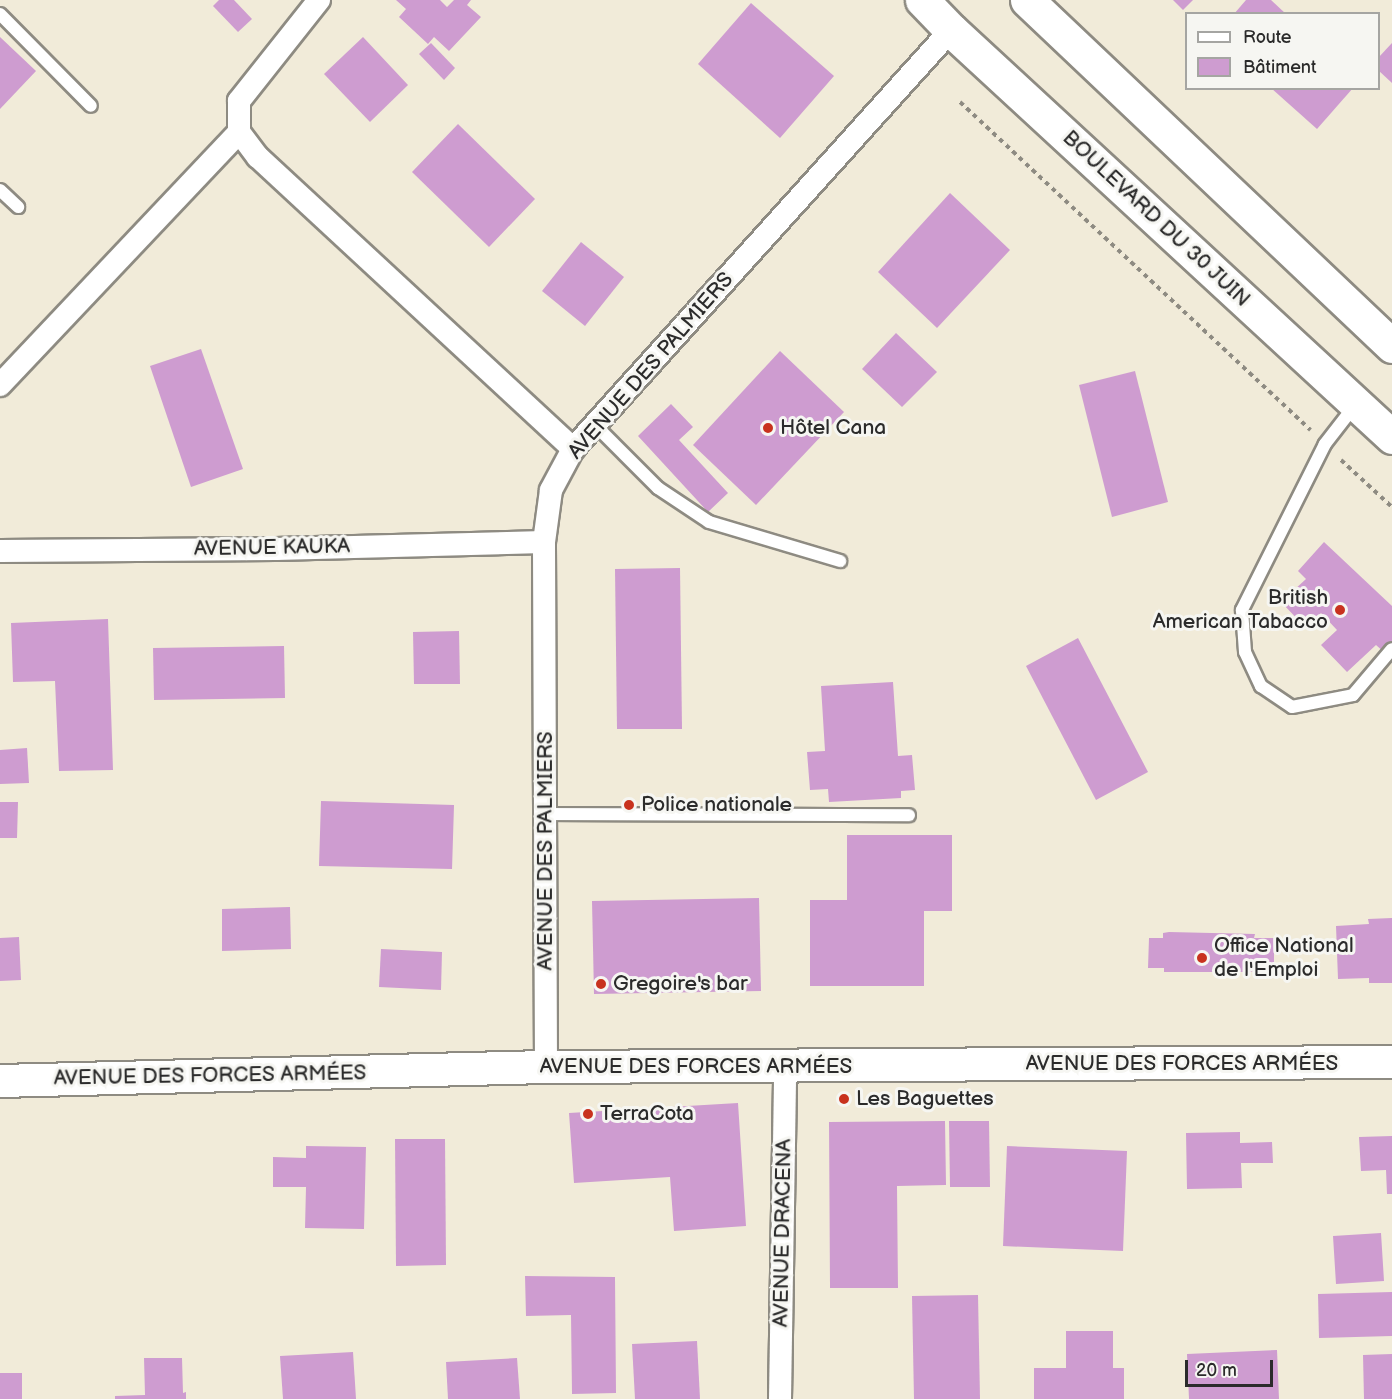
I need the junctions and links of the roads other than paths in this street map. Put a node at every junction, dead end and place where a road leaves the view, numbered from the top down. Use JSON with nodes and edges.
{"nodes":[{"id":1,"x":319,"y":0,"type":"edge"},
{"id":2,"x":922,"y":0,"type":"edge"},
{"id":3,"x":1027,"y":0,"type":"edge"},
{"id":4,"x":0,"y":14,"type":"edge"},
{"id":5,"x":951,"y":30,"type":"junction"},
{"id":6,"x":91,"y":106,"type":"dead end"},
{"id":7,"x":239,"y":132,"type":"junction"},
{"id":8,"x":0,"y":190,"type":"edge"},
{"id":9,"x":18,"y":207,"type":"dead end"},
{"id":10,"x":1392,"y":346,"type":"edge"},
{"id":11,"x":0,"y":385,"type":"edge"},
{"id":12,"x":1356,"y":404,"type":"junction"},
{"id":13,"x":594,"y":425,"type":"junction"},
{"id":14,"x":1392,"y":436,"type":"edge"},
{"id":15,"x":573,"y":449,"type":"junction"},
{"id":16,"x":544,"y":542,"type":"junction"},
{"id":17,"x":0,"y":551,"type":"edge"},
{"id":18,"x":840,"y":561,"type":"dead end"},
{"id":19,"x":1392,"y":650,"type":"edge"},
{"id":20,"x":546,"y":814,"type":"junction"},
{"id":21,"x":909,"y":815,"type":"dead end"},
{"id":22,"x":1392,"y":1062,"type":"edge"},
{"id":23,"x":785,"y":1066,"type":"junction"},
{"id":24,"x":546,"y":1067,"type":"junction"},
{"id":25,"x":0,"y":1081,"type":"edge"},
{"id":26,"x":780,"y":1399,"type":"edge"}],
"edges":[{"from":1,"to":7,"type":"street"},
{"from":2,"to":5,"type":"main road","name":"BOULEVARD DU 30 JUIN"},
{"from":3,"to":10,"type":"main road"},
{"from":4,"to":6,"type":"lane"},
{"from":5,"to":12,"type":"main road","name":"BOULEVARD DU 30 JUIN"},
{"from":5,"to":13,"type":"street","name":"AVENUE DES PALMIERS"},
{"from":7,"to":11,"type":"street"},
{"from":7,"to":15,"type":"street"},
{"from":8,"to":9,"type":"lane"},
{"from":12,"to":14,"type":"main road","name":"BOULEVARD DU 30 JUIN"},
{"from":12,"to":19,"type":"lane"},
{"from":13,"to":15,"type":"street","name":"AVENUE DES PALMIERS"},
{"from":13,"to":18,"type":"lane"},
{"from":15,"to":16,"type":"street","name":"AVENUE DES PALMIERS"},
{"from":16,"to":17,"type":"street","name":"AVENUE KAUKA"},
{"from":16,"to":20,"type":"street","name":"AVENUE DES PALMIERS"},
{"from":20,"to":21,"type":"lane"},
{"from":20,"to":24,"type":"street","name":"AVENUE DES PALMIERS"},
{"from":22,"to":23,"type":"street","name":"AVENUE DES FORCES ARMÉES"},
{"from":23,"to":24,"type":"street","name":"AVENUE DES FORCES ARMÉES"},
{"from":23,"to":26,"type":"street","name":"AVENUE DRACENA"},
{"from":24,"to":25,"type":"street","name":"AVENUE DES FORCES ARMÉES"}]}
